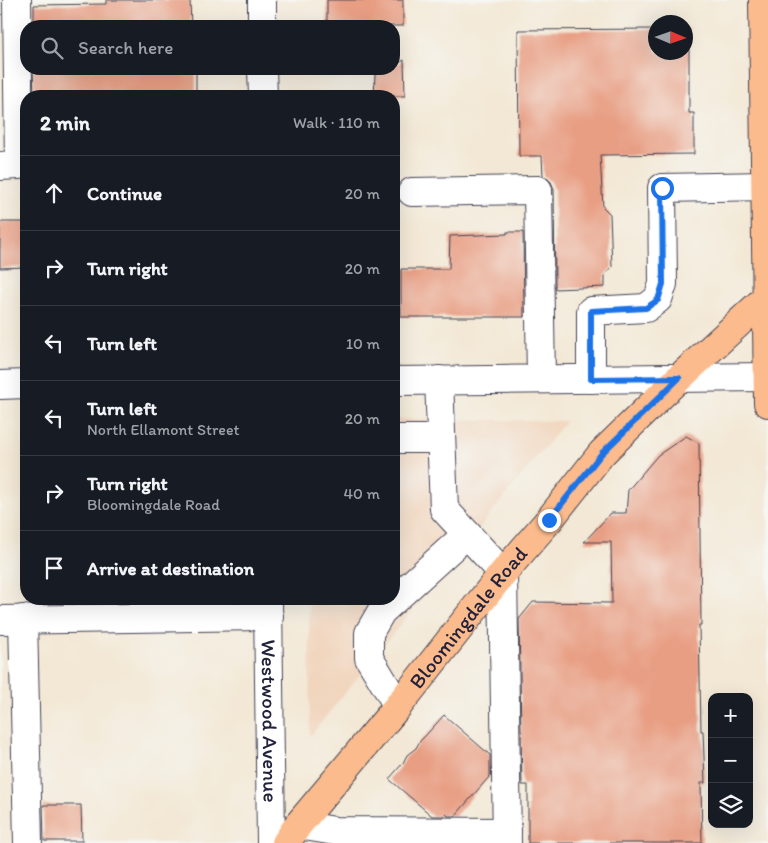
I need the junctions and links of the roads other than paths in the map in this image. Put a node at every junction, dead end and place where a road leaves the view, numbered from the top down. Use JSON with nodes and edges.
{"nodes":[{"id":1,"x":17,"y":0,"type":"edge"},
{"id":2,"x":262,"y":0,"type":"edge"},
{"id":3,"x":763,"y":0,"type":"edge"},
{"id":4,"x":262,"y":20,"type":"edge"},
{"id":5,"x":9,"y":68,"type":"edge"},
{"id":6,"x":262,"y":75,"type":"edge"},
{"id":7,"x":263,"y":90,"type":"edge"},
{"id":8,"x":15,"y":156,"type":"edge"},
{"id":9,"x":766,"y":186,"type":"junction"},
{"id":10,"x":412,"y":192,"type":"dead end"},
{"id":11,"x":768,"y":296,"type":"edge"},
{"id":12,"x":768,"y":377,"type":"edge"},
{"id":13,"x":679,"y":378,"type":"junction"},
{"id":14,"x":541,"y":379,"type":"junction"},
{"id":15,"x":591,"y":379,"type":"junction"},
{"id":16,"x":439,"y":380,"type":"junction"},
{"id":17,"x":400,"y":381,"type":"edge"},
{"id":18,"x":20,"y":384,"type":"edge"},
{"id":19,"x":0,"y":385,"type":"edge"},
{"id":20,"x":768,"y":403,"type":"edge"},
{"id":21,"x":441,"y":438,"type":"junction"},
{"id":22,"x":400,"y":439,"type":"edge"},
{"id":23,"x":467,"y":534,"type":"junction"},
{"id":24,"x":503,"y":572,"type":"junction"},
{"id":25,"x":400,"y":595,"type":"edge"},
{"id":26,"x":368,"y":605,"type":"edge"},
{"id":27,"x":389,"y":605,"type":"edge"},
{"id":28,"x":268,"y":608,"type":"edge"},
{"id":29,"x":12,"y":620,"type":"edge"},
{"id":30,"x":373,"y":626,"type":"junction"},
{"id":31,"x":398,"y":706,"type":"junction"},
{"id":32,"x":292,"y":834,"type":"edge"},
{"id":33,"x":507,"y":838,"type":"edge"},
{"id":34,"x":28,"y":843,"type":"edge"},
{"id":35,"x":271,"y":843,"type":"edge"}],
"edges":[{"from":1,"to":5,"type":"street"},
{"from":2,"to":4,"type":"street"},
{"from":3,"to":9,"type":"main road"},
{"from":5,"to":8,"type":"street"},
{"from":6,"to":7,"type":"street"},
{"from":9,"to":11,"type":"main road"},
{"from":9,"to":15,"type":"street"},
{"from":10,"to":14,"type":"street"},
{"from":11,"to":12,"type":"main road"},
{"from":11,"to":13,"type":"main road","name":"Bloomingdale Road"},
{"from":12,"to":13,"type":"street"},
{"from":12,"to":20,"type":"main road"},
{"from":13,"to":15,"type":"street"},
{"from":13,"to":24,"type":"main road","name":"Bloomingdale Road"},
{"from":14,"to":15,"type":"street"},
{"from":14,"to":16,"type":"street"},
{"from":16,"to":17,"type":"street"},
{"from":16,"to":21,"type":"street"},
{"from":18,"to":19,"type":"street"},
{"from":21,"to":22,"type":"street"},
{"from":21,"to":23,"type":"street"},
{"from":23,"to":24,"type":"street"},
{"from":23,"to":25,"type":"street"},
{"from":24,"to":31,"type":"main road","name":"Bloomingdale Road"},
{"from":24,"to":33,"type":"street"},
{"from":26,"to":30,"type":"street"},
{"from":27,"to":30,"type":"street"},
{"from":28,"to":29,"type":"street"},
{"from":28,"to":35,"type":"street","name":"Westwood Avenue"},
{"from":29,"to":34,"type":"street"},
{"from":30,"to":31,"type":"street"},
{"from":31,"to":32,"type":"main road","name":"Bloomingdale Road"},
{"from":32,"to":33,"type":"street"}]}
